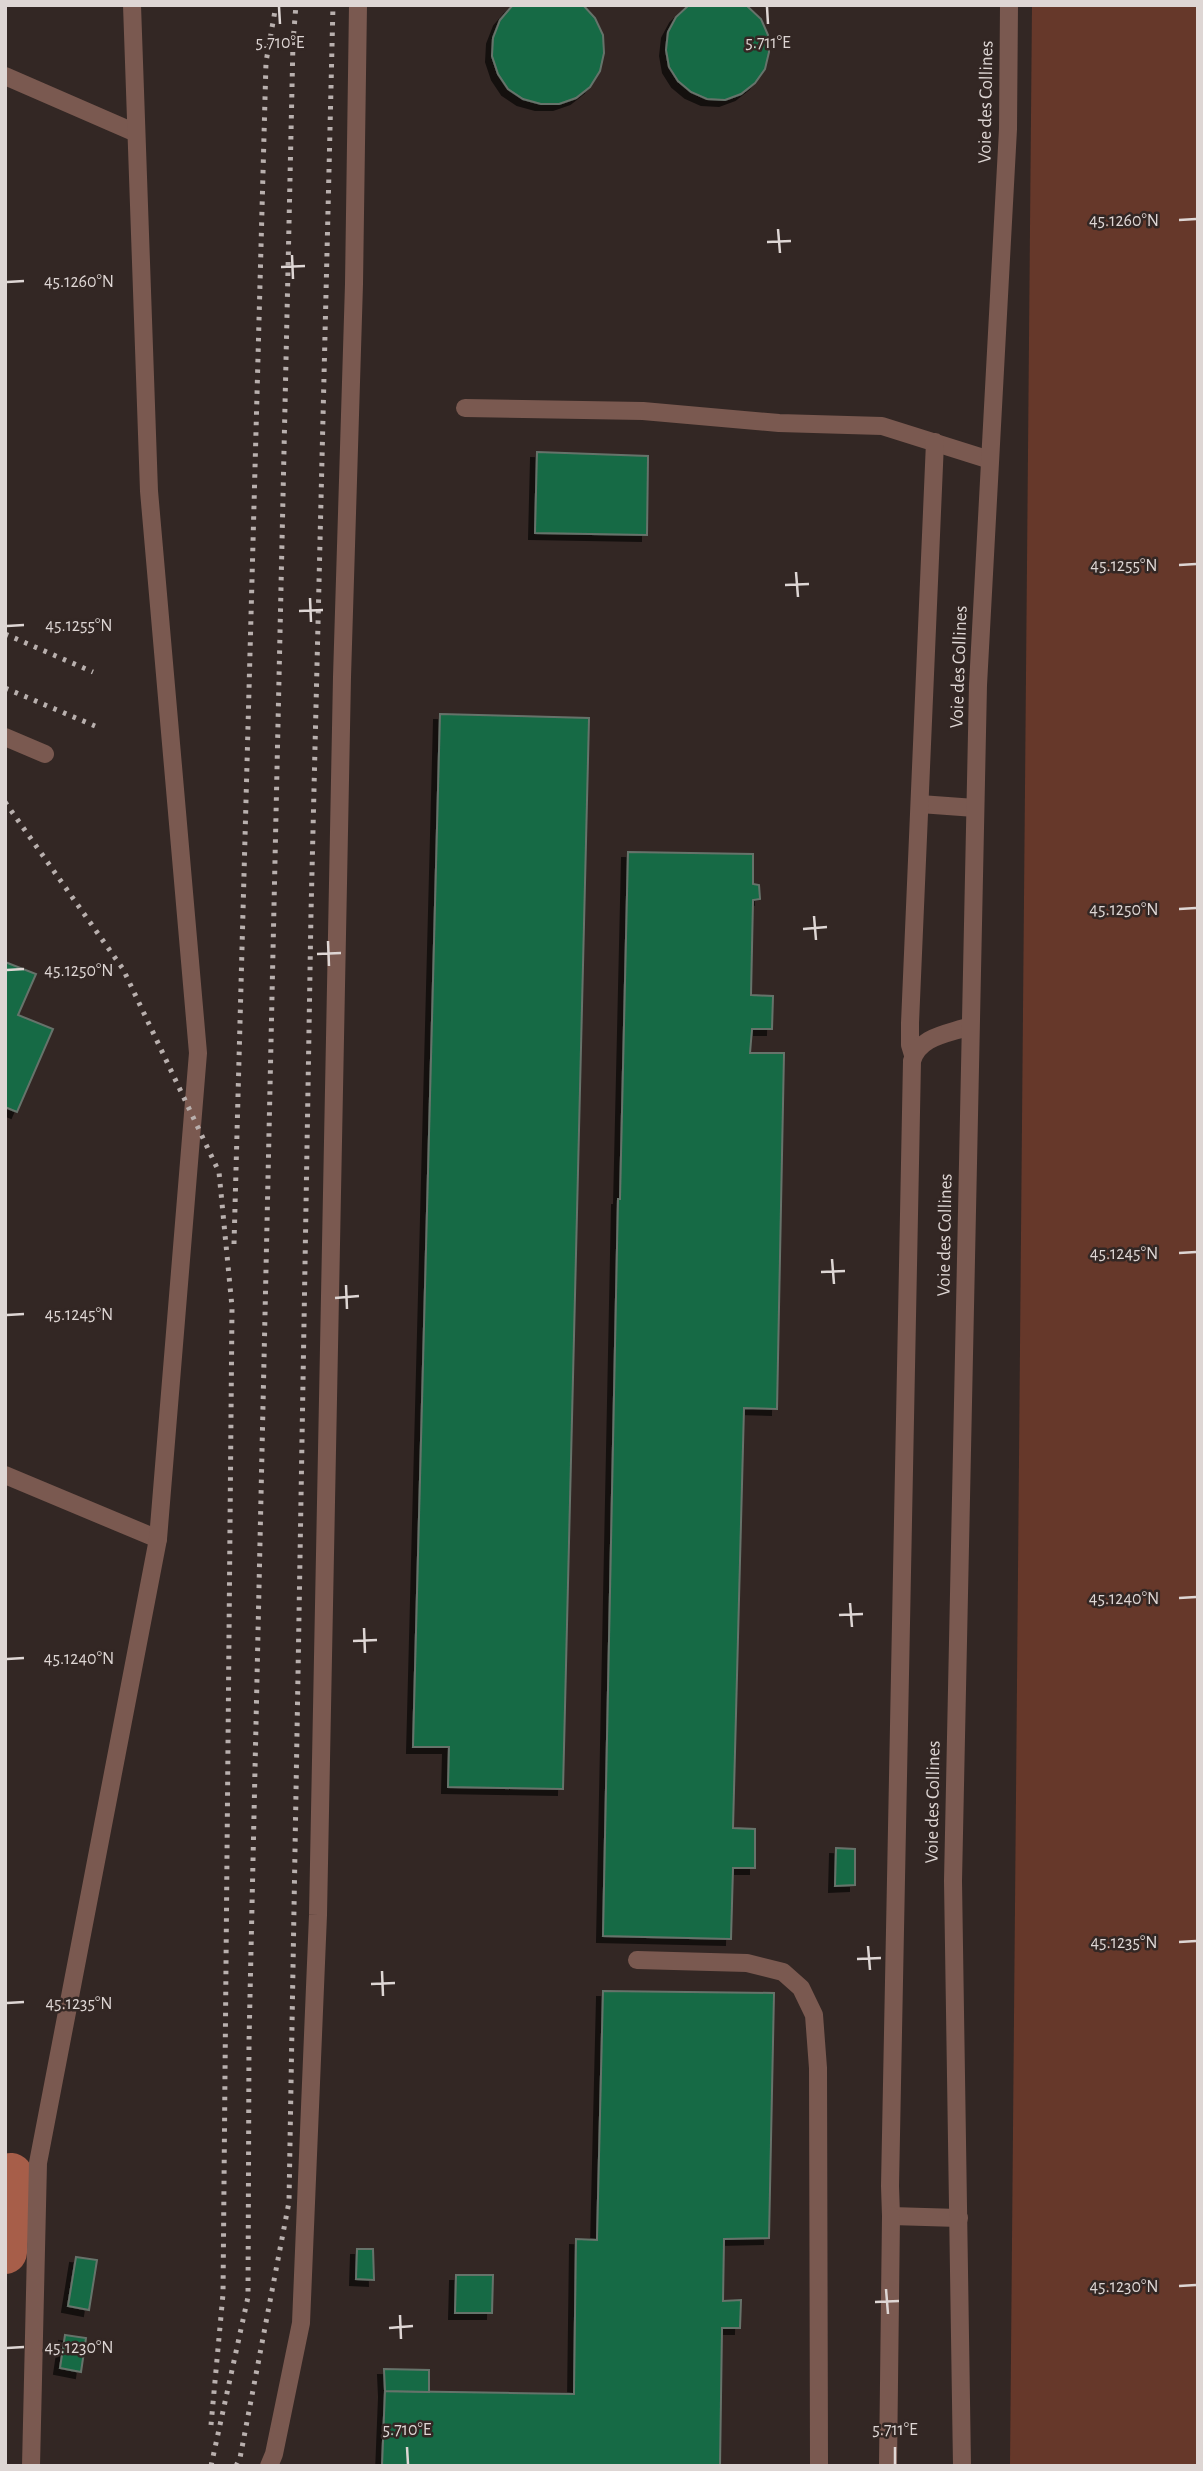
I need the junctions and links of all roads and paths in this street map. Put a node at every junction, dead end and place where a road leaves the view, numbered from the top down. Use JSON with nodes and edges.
{"nodes":[{"id":1,"x":132,"y":5,"type":"edge"},
{"id":2,"x":358,"y":5,"type":"edge"},
{"id":3,"x":1009,"y":5,"type":"edge"},
{"id":4,"x":5,"y":76,"type":"edge"},
{"id":5,"x":136,"y":133,"type":"junction"},
{"id":6,"x":465,"y":408,"type":"dead end"},
{"id":7,"x":935,"y":442,"type":"junction"},
{"id":8,"x":990,"y":460,"type":"junction"},
{"id":9,"x":5,"y":737,"type":"edge"},
{"id":10,"x":45,"y":754,"type":"dead end"},
{"id":11,"x":920,"y":804,"type":"junction"},
{"id":12,"x":975,"y":808,"type":"junction"},
{"id":13,"x":970,"y":1026,"type":"junction"},
{"id":14,"x":913,"y":1055,"type":"junction"},
{"id":15,"x":5,"y":1475,"type":"edge"},
{"id":16,"x":158,"y":1539,"type":"junction"},
{"id":17,"x":638,"y":1960,"type":"dead end"},
{"id":18,"x":891,"y":2216,"type":"junction"},
{"id":19,"x":959,"y":2218,"type":"junction"},
{"id":20,"x":31,"y":2466,"type":"edge"},
{"id":21,"x":269,"y":2466,"type":"edge"},
{"id":22,"x":819,"y":2466,"type":"edge"},
{"id":23,"x":888,"y":2466,"type":"edge"},
{"id":24,"x":962,"y":2466,"type":"edge"}],
"edges":[{"from":1,"to":5,"type":"street"},
{"from":2,"to":21,"type":"street"},
{"from":3,"to":8,"type":"street","name":"Voie des Collines"},
{"from":4,"to":5,"type":"street"},
{"from":5,"to":16,"type":"street"},
{"from":6,"to":7,"type":"street"},
{"from":7,"to":8,"type":"street"},
{"from":7,"to":11,"type":"street"},
{"from":8,"to":12,"type":"street","name":"Voie des Collines"},
{"from":9,"to":10,"type":"street"},
{"from":11,"to":12,"type":"street"},
{"from":11,"to":14,"type":"street"},
{"from":12,"to":13,"type":"street","name":"Voie des Collines"},
{"from":13,"to":14,"type":"street"},
{"from":13,"to":19,"type":"street","name":"Voie des Collines"},
{"from":14,"to":18,"type":"street"},
{"from":15,"to":16,"type":"street"},
{"from":16,"to":20,"type":"street"},
{"from":17,"to":22,"type":"street"},
{"from":18,"to":19,"type":"street"},
{"from":18,"to":23,"type":"street"},
{"from":19,"to":24,"type":"street","name":"Voie des Collines"}]}
